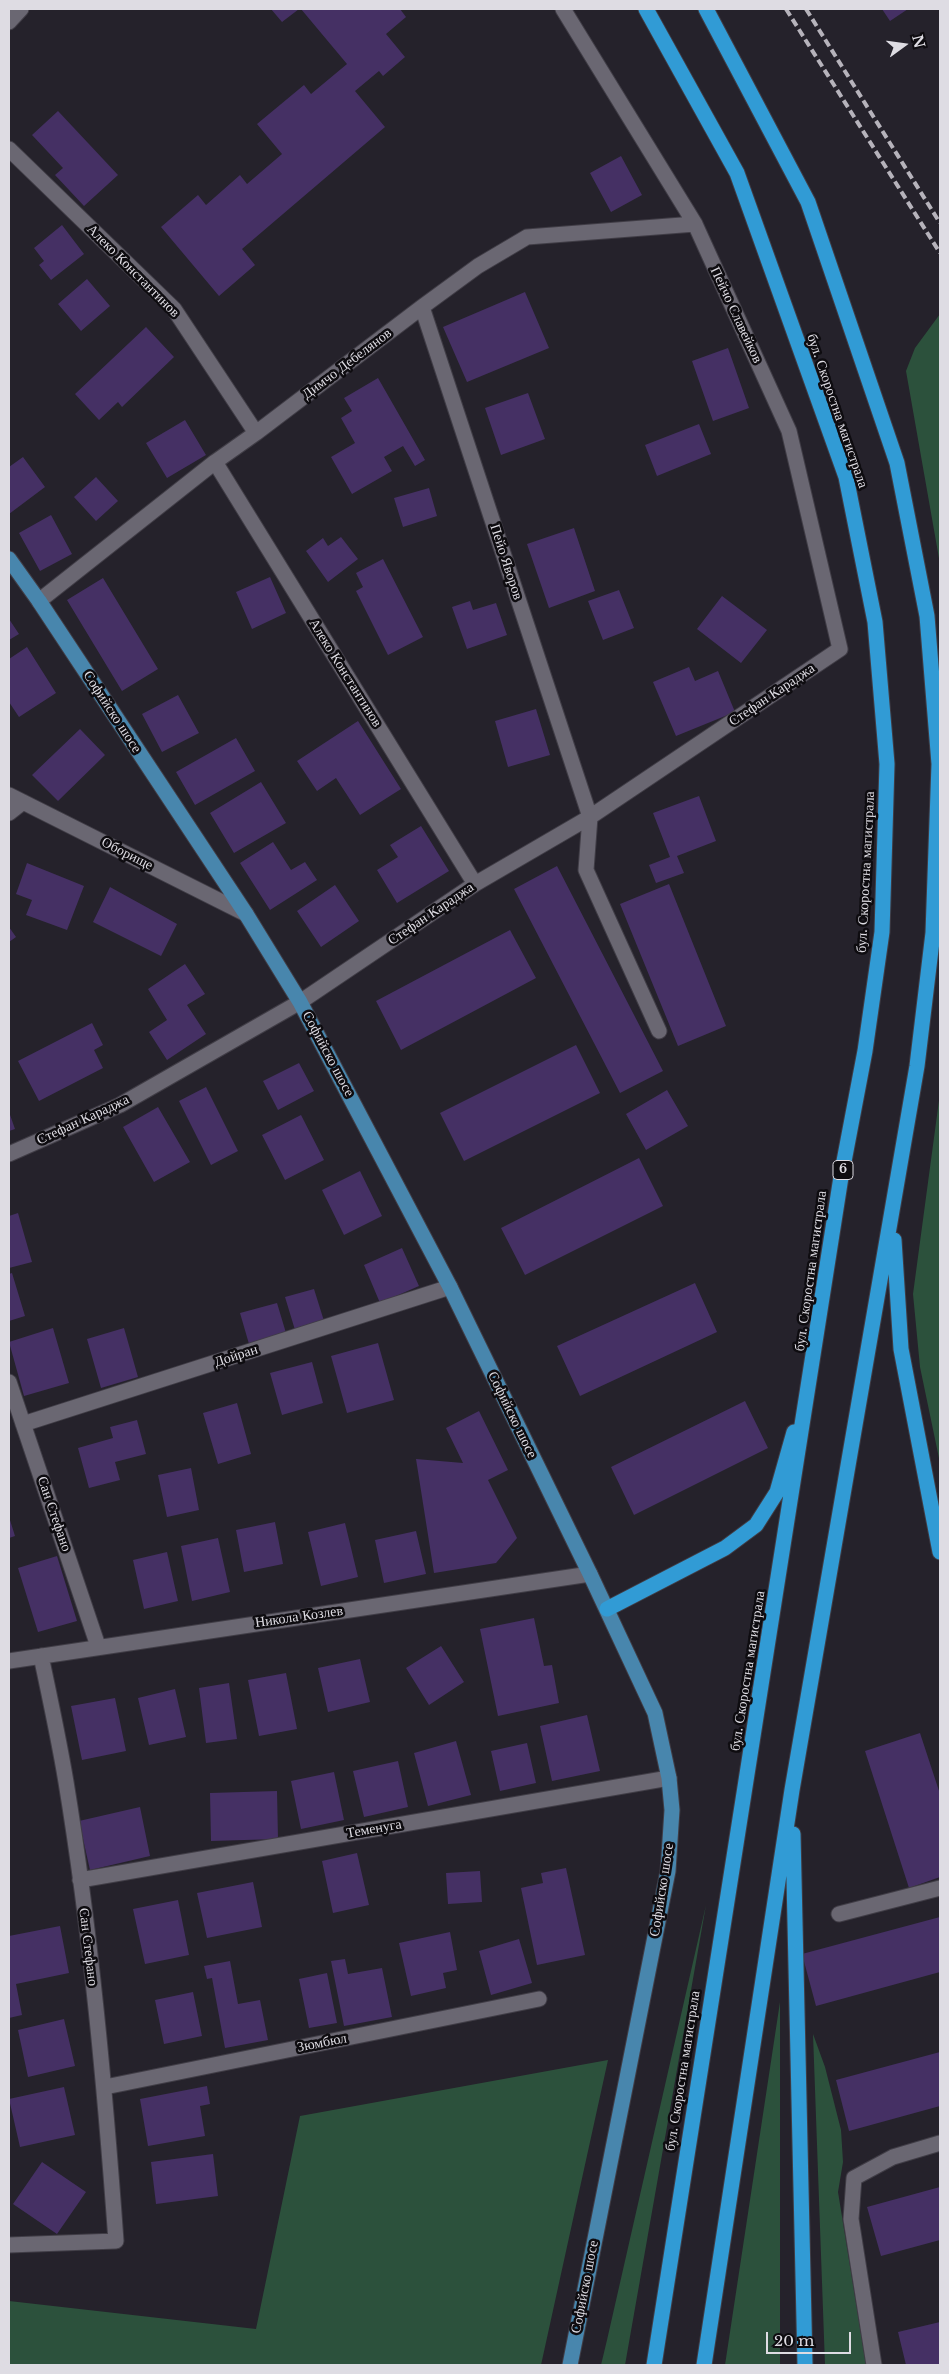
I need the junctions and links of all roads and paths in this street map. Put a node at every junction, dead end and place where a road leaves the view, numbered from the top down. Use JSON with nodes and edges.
{"nodes":[{"id":1,"x":21,"y":9,"type":"edge"},
{"id":2,"x":563,"y":9,"type":"edge"},
{"id":3,"x":646,"y":9,"type":"edge"},
{"id":4,"x":706,"y":9,"type":"edge"},
{"id":5,"x":9,"y":22,"type":"edge"},
{"id":6,"x":9,"y":149,"type":"edge"},
{"id":7,"x":695,"y":224,"type":"junction"},
{"id":8,"x":422,"y":307,"type":"junction"},
{"id":9,"x":256,"y":433,"type":"junction"},
{"id":10,"x":215,"y":462,"type":"junction"},
{"id":11,"x":9,"y":559,"type":"edge"},
{"id":12,"x":39,"y":601,"type":"junction"},
{"id":13,"x":840,"y":649,"type":"joint"},
{"id":14,"x":9,"y":795,"type":"edge"},
{"id":15,"x":23,"y":802,"type":"junction"},
{"id":16,"x":9,"y":813,"type":"edge"},
{"id":17,"x":590,"y":817,"type":"junction"},
{"id":18,"x":475,"y":884,"type":"junction"},
{"id":19,"x":246,"y":914,"type":"junction"},
{"id":20,"x":300,"y":1002,"type":"junction"},
{"id":21,"x":659,"y":1031,"type":"dead end"},
{"id":22,"x":9,"y":1154,"type":"edge"},
{"id":23,"x":893,"y":1211,"type":"junction"},
{"id":24,"x":450,"y":1287,"type":"junction"},
{"id":25,"x":812,"y":1371,"type":"junction"},
{"id":26,"x":9,"y":1382,"type":"edge"},
{"id":27,"x":23,"y":1424,"type":"junction"},
{"id":28,"x":940,"y":1552,"type":"edge"},
{"id":29,"x":590,"y":1574,"type":"junction"},
{"id":30,"x":606,"y":1609,"type":"junction"},
{"id":31,"x":98,"y":1646,"type":"junction"},
{"id":32,"x":41,"y":1656,"type":"junction"},
{"id":33,"x":9,"y":1661,"type":"edge"},
{"id":34,"x":669,"y":1778,"type":"junction"},
{"id":35,"x":792,"y":1790,"type":"junction"},
{"id":36,"x":80,"y":1880,"type":"junction"},
{"id":37,"x":940,"y":1888,"type":"edge"},
{"id":38,"x":839,"y":1914,"type":"dead end"},
{"id":39,"x":540,"y":1999,"type":"dead end"},
{"id":40,"x":105,"y":2087,"type":"junction"},
{"id":41,"x":940,"y":2143,"type":"edge"},
{"id":42,"x":9,"y":2245,"type":"edge"},
{"id":43,"x":570,"y":2365,"type":"edge"},
{"id":44,"x":654,"y":2365,"type":"edge"},
{"id":45,"x":704,"y":2365,"type":"edge"},
{"id":46,"x":805,"y":2365,"type":"edge"},
{"id":47,"x":874,"y":2365,"type":"edge"}],
"edges":[{"from":1,"to":5,"type":"street"},
{"from":2,"to":7,"type":"street","name":"Пейчо Славейков"},
{"from":3,"to":25,"type":"highway","name":"бул. Скоростна магистрала","number":"6"},
{"from":4,"to":23,"type":"highway"},
{"from":6,"to":9,"type":"street","name":"Алеко Константинов"},
{"from":7,"to":8,"type":"street","name":"Димчо Дебелянов"},
{"from":7,"to":13,"type":"street","name":"Пейчо Славейков"},
{"from":8,"to":9,"type":"street","name":"Димчо Дебелянов"},
{"from":8,"to":17,"type":"street","name":"Пейо Яворов"},
{"from":9,"to":10,"type":"street","name":"Димчо Дебелянов"},
{"from":10,"to":12,"type":"street","name":"Димчо Дебелянов"},
{"from":10,"to":18,"type":"street","name":"Алеко Константинов"},
{"from":11,"to":12,"type":"main road","name":"Софийско шосе"},
{"from":12,"to":19,"type":"main road","name":"Софийско шосе"},
{"from":13,"to":17,"type":"street","name":"Стефан Караджа"},
{"from":14,"to":15,"type":"street","name":"Оборище"},
{"from":15,"to":16,"type":"street"},
{"from":15,"to":19,"type":"street","name":"Оборище"},
{"from":17,"to":18,"type":"street","name":"Стефан Караджа"},
{"from":17,"to":21,"type":"street"},
{"from":18,"to":20,"type":"street","name":"Стефан Караджа"},
{"from":19,"to":20,"type":"main road","name":"Софийско шосе"},
{"from":20,"to":22,"type":"street","name":"Стефан Караджа"},
{"from":20,"to":24,"type":"main road","name":"Софийско шосе"},
{"from":23,"to":28,"type":"highway"},
{"from":23,"to":35,"type":"highway"},
{"from":24,"to":27,"type":"street","name":"Дойран"},
{"from":24,"to":29,"type":"main road","name":"Софийско шосе"},
{"from":25,"to":30,"type":"highway"},
{"from":25,"to":44,"type":"highway","name":"бул. Скоростна магистрала","number":"6"},
{"from":26,"to":27,"type":"street","name":"Сан Стефано"},
{"from":27,"to":31,"type":"street","name":"Сан Стефано"},
{"from":29,"to":30,"type":"main road","name":"Софийско шосе"},
{"from":29,"to":31,"type":"street","name":"Никола Козлев"},
{"from":30,"to":34,"type":"main road","name":"Софийско шосе"},
{"from":31,"to":32,"type":"street","name":"Никола Козлев"},
{"from":32,"to":33,"type":"street","name":"Никола Козлев"},
{"from":32,"to":36,"type":"street","name":"Сан Стефано"},
{"from":34,"to":36,"type":"street","name":"Теменуга"},
{"from":34,"to":43,"type":"main road","name":"Софийско шосе"},
{"from":35,"to":45,"type":"highway"},
{"from":35,"to":46,"type":"highway"},
{"from":36,"to":40,"type":"street","name":"Сан Стефано"},
{"from":37,"to":38,"type":"street"},
{"from":39,"to":40,"type":"street","name":"Зюмбюл"},
{"from":40,"to":42,"type":"street","name":"Сан Стефано"},
{"from":41,"to":47,"type":"street"}]}
